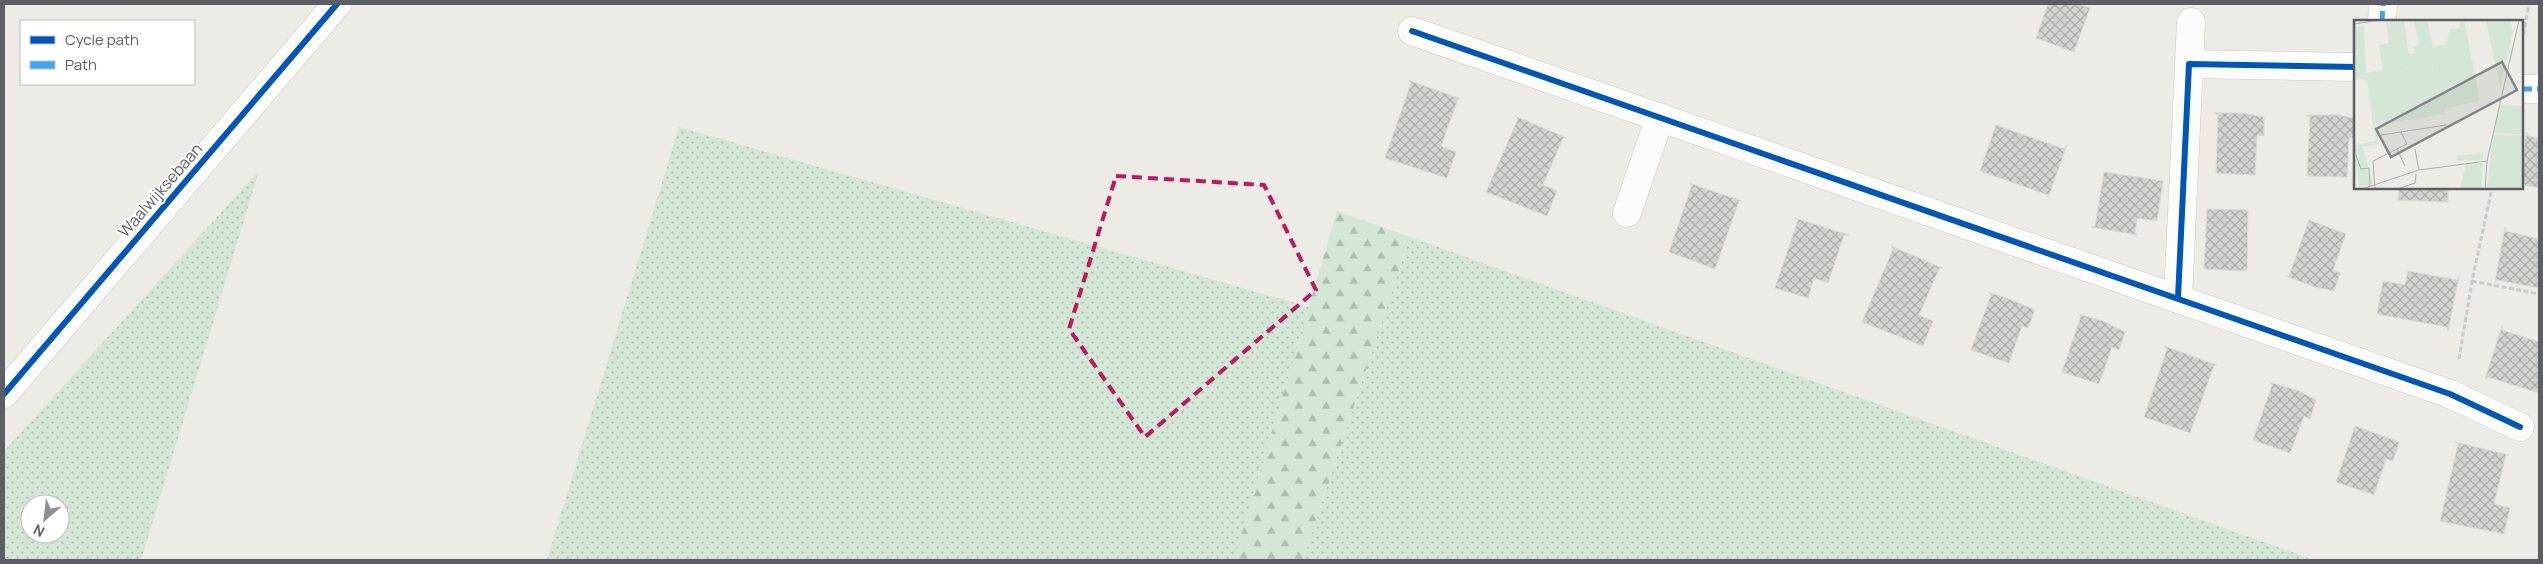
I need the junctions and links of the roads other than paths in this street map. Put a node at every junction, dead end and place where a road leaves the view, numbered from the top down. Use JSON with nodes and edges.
{"nodes":[{"id":1,"x":337,"y":4,"type":"edge"},
{"id":2,"x":2383,"y":4,"type":"edge"},
{"id":3,"x":2382,"y":20,"type":"edge"},
{"id":4,"x":2191,"y":22,"type":"dead end"},
{"id":5,"x":1412,"y":31,"type":"dead end"},
{"id":6,"x":2189,"y":64,"type":"junction"},
{"id":7,"x":2354,"y":67,"type":"edge"},
{"id":8,"x":2523,"y":88,"type":"edge"},
{"id":9,"x":2539,"y":89,"type":"edge"},
{"id":10,"x":1660,"y":118,"type":"junction"},
{"id":11,"x":1627,"y":213,"type":"dead end"},
{"id":12,"x":2178,"y":298,"type":"junction"},
{"id":13,"x":4,"y":394,"type":"edge"},
{"id":14,"x":2520,"y":428,"type":"dead end"}],
"edges":[{"from":1,"to":13,"type":"street","name":"Waalwijksebaan"},
{"from":2,"to":3,"type":"street"},
{"from":4,"to":6,"type":"street"},
{"from":5,"to":10,"type":"street"},
{"from":6,"to":7,"type":"street"},
{"from":6,"to":12,"type":"street"},
{"from":8,"to":9,"type":"street"},
{"from":10,"to":11,"type":"street"},
{"from":10,"to":12,"type":"street"},
{"from":12,"to":14,"type":"street"}]}
